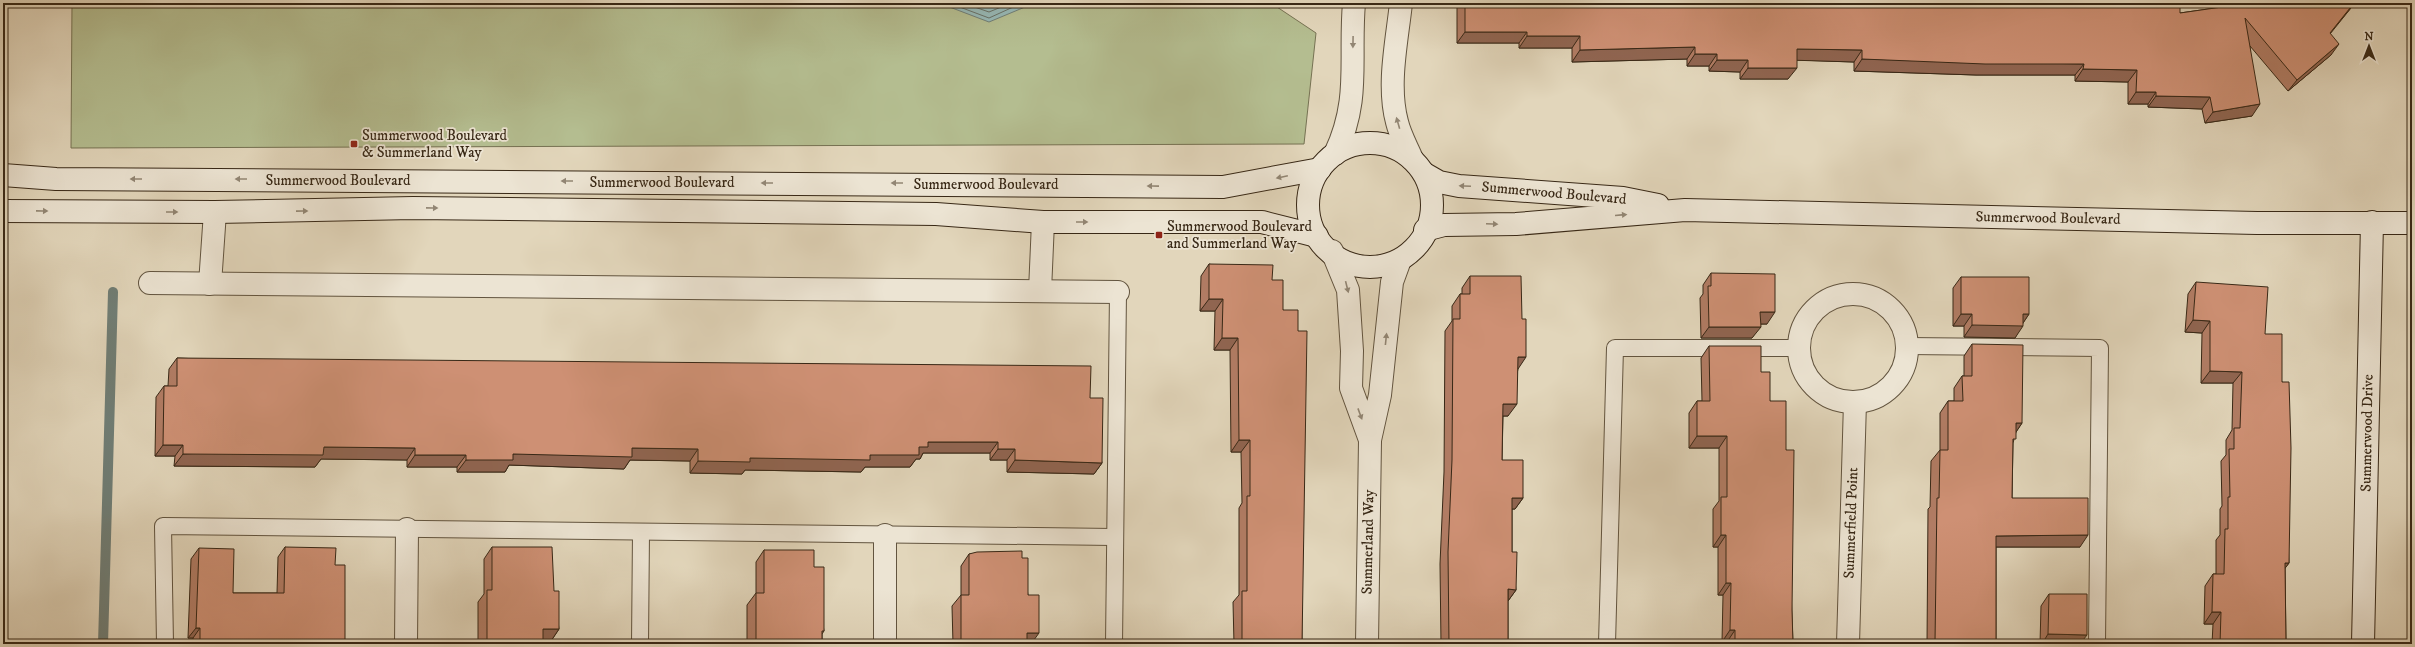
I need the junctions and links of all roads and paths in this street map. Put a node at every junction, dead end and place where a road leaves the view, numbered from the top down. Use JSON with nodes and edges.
{"nodes":[{"id":1,"x":1354,"y":3,"type":"edge"},
{"id":2,"x":1401,"y":3,"type":"edge"},
{"id":3,"x":1328,"y":162,"type":"junction"},
{"id":4,"x":1418,"y":166,"type":"junction"},
{"id":5,"x":3,"y":175,"type":"edge"},
{"id":6,"x":1685,"y":210,"type":"junction"},
{"id":7,"x":3,"y":211,"type":"edge"},
{"id":8,"x":215,"y":212,"type":"junction"},
{"id":9,"x":1043,"y":222,"type":"junction"},
{"id":10,"x":2372,"y":222,"type":"junction"},
{"id":11,"x":2412,"y":223,"type":"edge"},
{"id":12,"x":1426,"y":230,"type":"junction"},
{"id":13,"x":1324,"y":243,"type":"junction"},
{"id":14,"x":1400,"y":260,"type":"junction"},
{"id":15,"x":150,"y":283,"type":"dead end"},
{"id":16,"x":210,"y":284,"type":"junction"},
{"id":17,"x":1040,"y":291,"type":"junction"},
{"id":18,"x":1118,"y":292,"type":"joint"},
{"id":19,"x":1907,"y":346,"type":"junction"},
{"id":20,"x":1798,"y":348,"type":"junction"},
{"id":21,"x":1855,"y":402,"type":"junction"},
{"id":22,"x":1370,"y":440,"type":"junction"},
{"id":23,"x":407,"y":529,"type":"junction"},
{"id":24,"x":641,"y":532,"type":"junction"},
{"id":25,"x":885,"y":534,"type":"junction"},
{"id":26,"x":1114,"y":537,"type":"junction"},
{"id":27,"x":165,"y":644,"type":"edge"},
{"id":28,"x":406,"y":644,"type":"edge"},
{"id":29,"x":640,"y":644,"type":"edge"},
{"id":30,"x":885,"y":644,"type":"edge"},
{"id":31,"x":1114,"y":644,"type":"edge"},
{"id":32,"x":1367,"y":644,"type":"edge"},
{"id":33,"x":1607,"y":644,"type":"edge"},
{"id":34,"x":1848,"y":644,"type":"edge"},
{"id":35,"x":2097,"y":644,"type":"edge"},
{"id":36,"x":2363,"y":644,"type":"edge"}],
"edges":[{"from":1,"to":3,"type":"street","one_way":true},
{"from":4,"to":2,"type":"street","one_way":true},
{"from":3,"to":4,"type":"street"},
{"from":3,"to":5,"type":"street","name":"Summerwood Boulevard","one_way":true},
{"from":3,"to":13,"type":"street"},
{"from":6,"to":4,"type":"street","name":"Summerwood Boulevard","one_way":true},
{"from":4,"to":12,"type":"street"},
{"from":6,"to":10,"type":"street","name":"Summerwood Boulevard"},
{"from":12,"to":6,"type":"street","name":"Summerwood Boulevard","one_way":true},
{"from":7,"to":8,"type":"street","name":"Summerwood Boulevard","one_way":true},
{"from":8,"to":9,"type":"street","name":"Summerwood Boulevard","one_way":true},
{"from":8,"to":16,"type":"street"},
{"from":9,"to":13,"type":"street","name":"Summerwood Boulevard","one_way":true},
{"from":9,"to":17,"type":"street"},
{"from":10,"to":11,"type":"street","name":"Summerwood Boulevard"},
{"from":10,"to":36,"type":"street","name":"Summerwood Drive"},
{"from":12,"to":14,"type":"street"},
{"from":13,"to":14,"type":"street"},
{"from":13,"to":22,"type":"street","name":"Summerland Way","one_way":true},
{"from":22,"to":14,"type":"street","name":"Summerland Way","one_way":true},
{"from":15,"to":16,"type":"street"},
{"from":16,"to":17,"type":"street"},
{"from":17,"to":18,"type":"street"},
{"from":18,"to":26,"type":"lane"},
{"from":19,"to":20,"type":"street"},
{"from":19,"to":21,"type":"street"},
{"from":19,"to":35,"type":"lane"},
{"from":20,"to":21,"type":"street"},
{"from":20,"to":33,"type":"lane"},
{"from":21,"to":34,"type":"street","name":"Summerfield Point"},
{"from":22,"to":32,"type":"street","name":"Summerland Way"},
{"from":23,"to":24,"type":"lane"},
{"from":23,"to":27,"type":"lane"},
{"from":23,"to":28,"type":"street"},
{"from":24,"to":25,"type":"lane"},
{"from":24,"to":29,"type":"lane"},
{"from":25,"to":26,"type":"lane"},
{"from":25,"to":30,"type":"street"},
{"from":26,"to":31,"type":"lane"}]}
